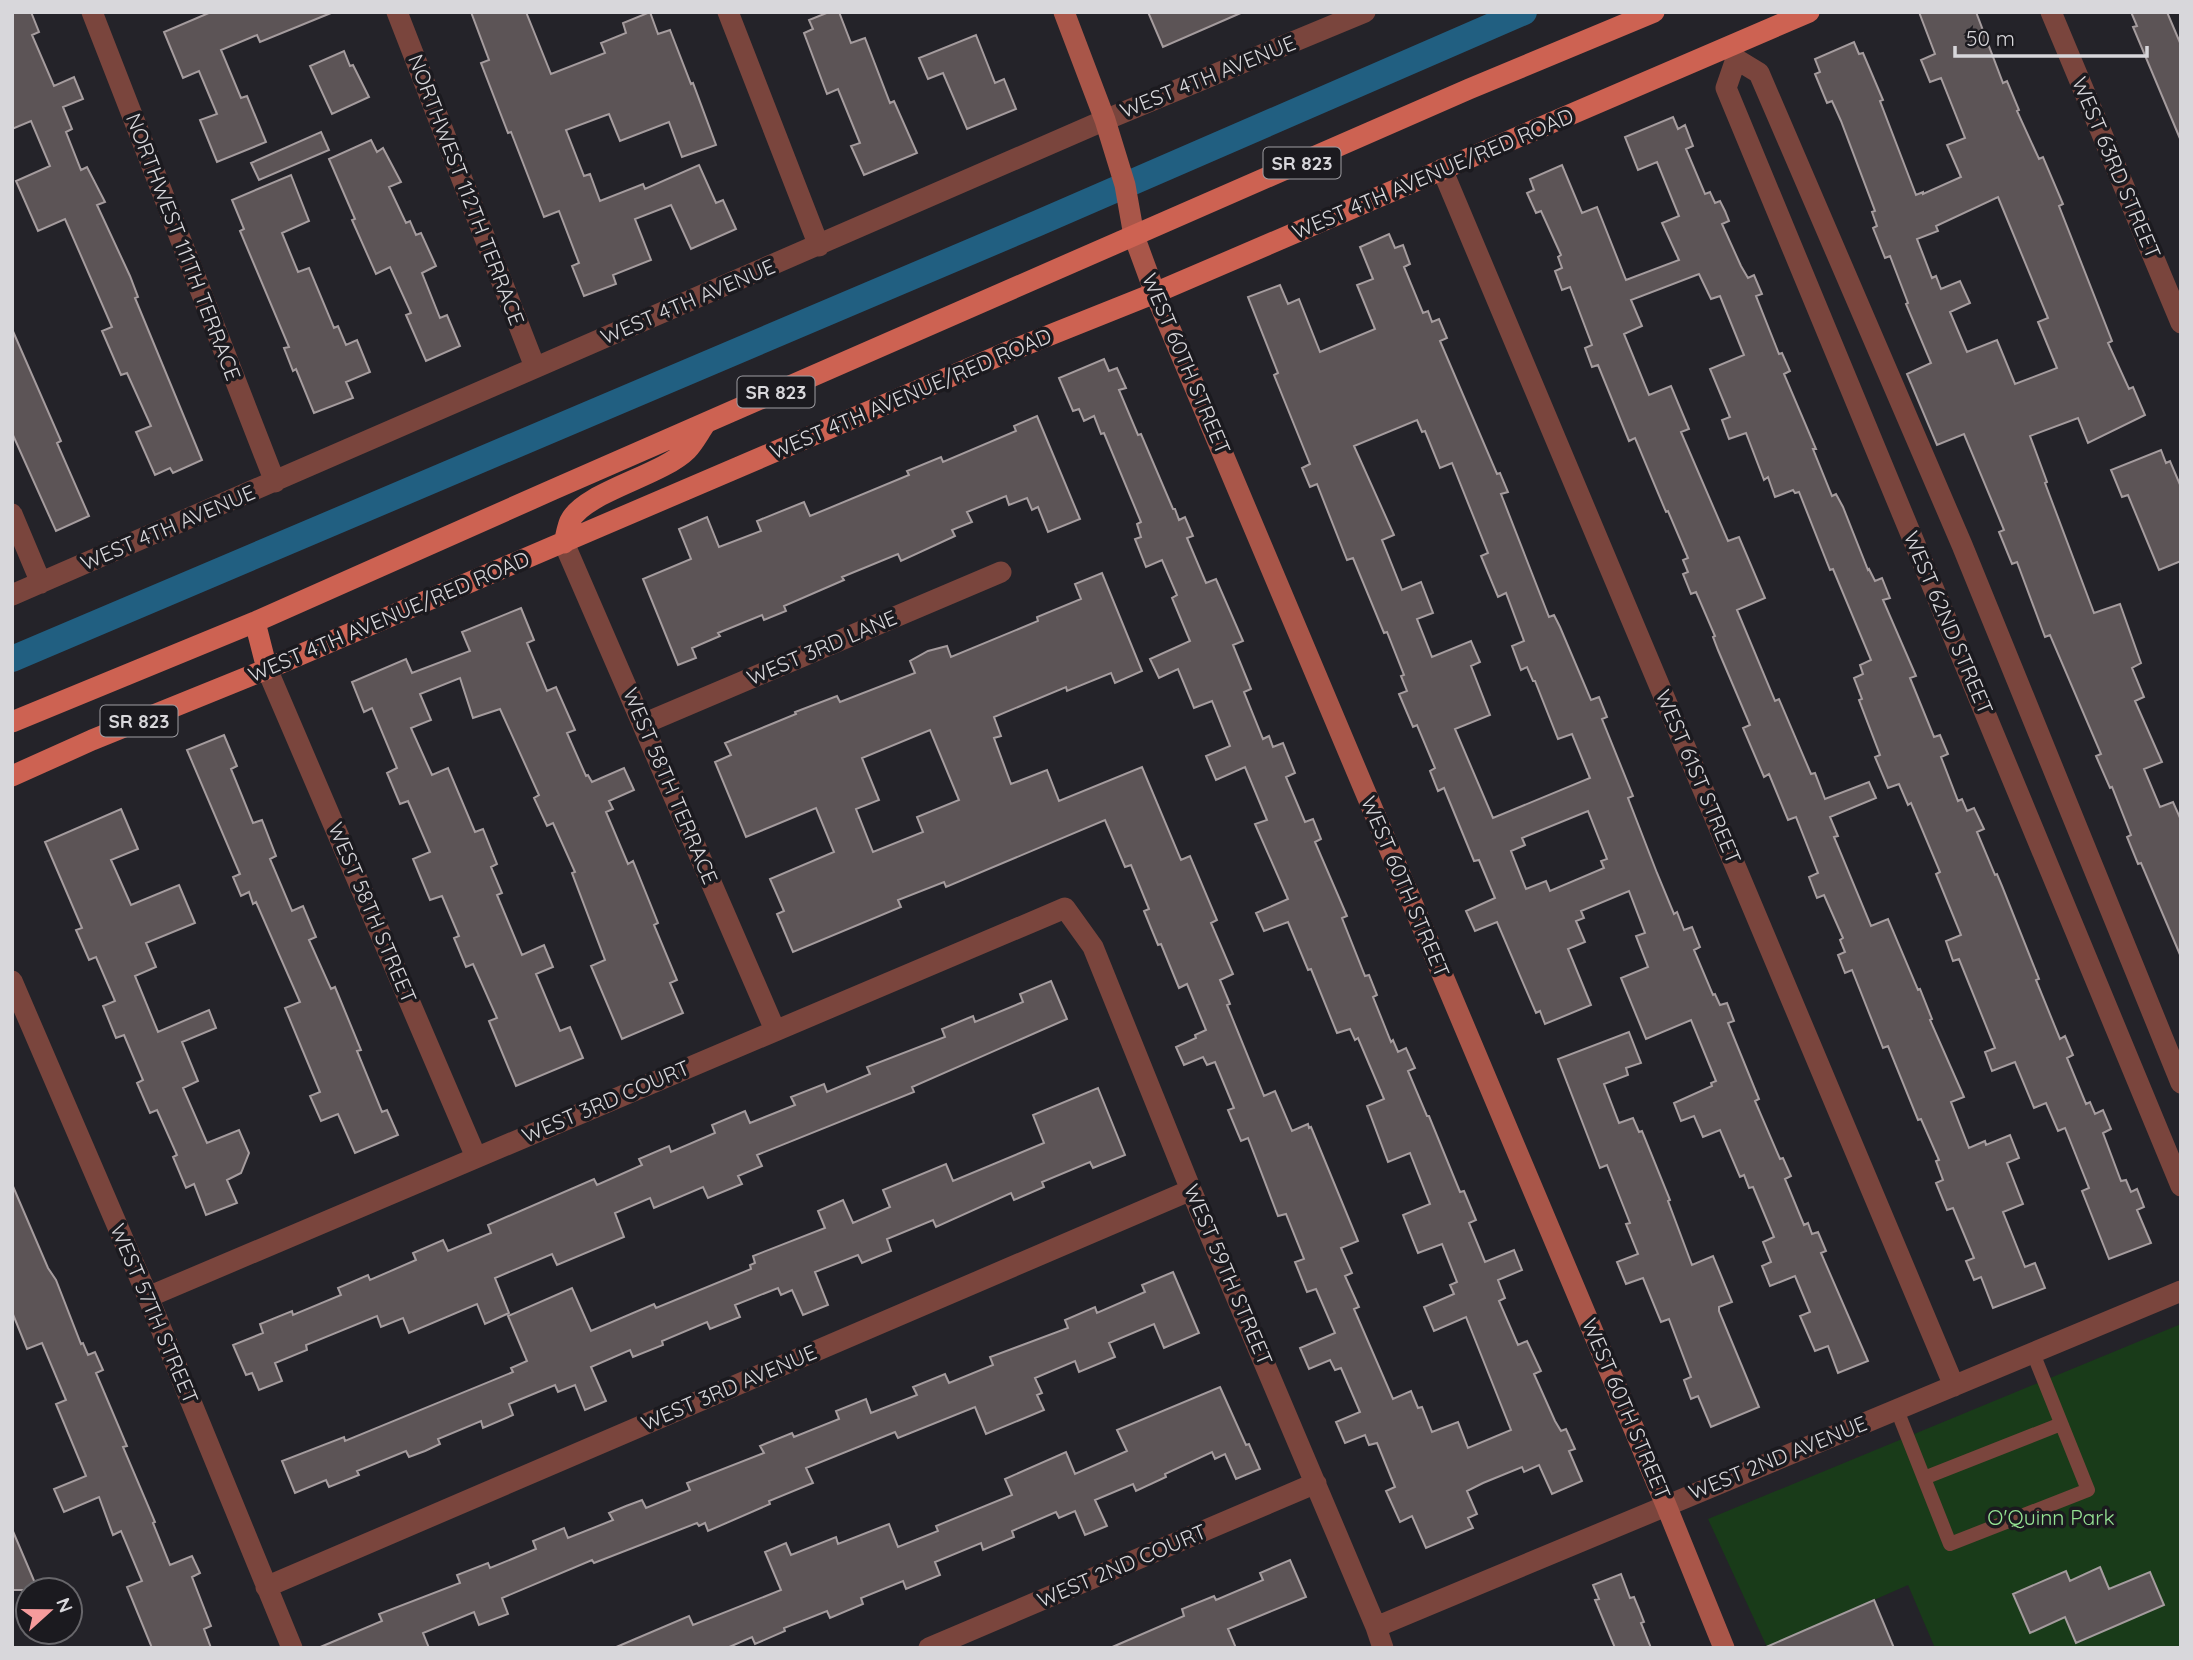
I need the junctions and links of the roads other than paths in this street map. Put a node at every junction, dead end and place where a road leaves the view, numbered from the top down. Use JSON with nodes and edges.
{"nodes":[{"id":1,"x":92,"y":12,"type":"edge"},
{"id":2,"x":397,"y":12,"type":"edge"},
{"id":3,"x":728,"y":12,"type":"edge"},
{"id":4,"x":1064,"y":12,"type":"edge"},
{"id":5,"x":1365,"y":12,"type":"edge"},
{"id":6,"x":1654,"y":12,"type":"edge"},
{"id":7,"x":1809,"y":12,"type":"edge"},
{"id":8,"x":2051,"y":12,"type":"edge"},
{"id":9,"x":1734,"y":53,"type":"junction"},
{"id":10,"x":1105,"y":120,"type":"junction"},
{"id":11,"x":1442,"y":169,"type":"junction"},
{"id":12,"x":1134,"y":236,"type":"junction"},
{"id":13,"x":818,"y":246,"type":"junction"},
{"id":14,"x":1156,"y":293,"type":"junction"},
{"id":15,"x":2181,"y":323,"type":"edge"},
{"id":16,"x":535,"y":367,"type":"junction"},
{"id":17,"x":706,"y":422,"type":"junction"},
{"id":18,"x":275,"y":482,"type":"junction"},
{"id":19,"x":12,"y":514,"type":"edge"},
{"id":20,"x":564,"y":543,"type":"junction"},
{"id":21,"x":1001,"y":572,"type":"dead end"},
{"id":22,"x":41,"y":583,"type":"junction"},
{"id":23,"x":12,"y":595,"type":"edge"},
{"id":24,"x":255,"y":622,"type":"junction"},
{"id":25,"x":267,"y":668,"type":"junction"},
{"id":26,"x":12,"y":722,"type":"edge"},
{"id":27,"x":643,"y":724,"type":"junction"},
{"id":28,"x":12,"y":776,"type":"edge"},
{"id":29,"x":1065,"y":908,"type":"joint"},
{"id":30,"x":12,"y":981,"type":"edge"},
{"id":31,"x":775,"y":1030,"type":"junction"},
{"id":32,"x":2181,"y":1083,"type":"edge"},
{"id":33,"x":476,"y":1157,"type":"junction"},
{"id":34,"x":2181,"y":1186,"type":"edge"},
{"id":35,"x":1191,"y":1190,"type":"junction"},
{"id":36,"x":2181,"y":1291,"type":"edge"},
{"id":37,"x":148,"y":1297,"type":"junction"},
{"id":38,"x":2033,"y":1353,"type":"junction"},
{"id":39,"x":1954,"y":1386,"type":"junction"},
{"id":40,"x":1896,"y":1409,"type":"junction"},
{"id":41,"x":2061,"y":1424,"type":"junction"},
{"id":42,"x":1924,"y":1478,"type":"junction"},
{"id":43,"x":1315,"y":1483,"type":"junction"},
{"id":44,"x":1666,"y":1505,"type":"junction"},
{"id":45,"x":266,"y":1587,"type":"junction"},
{"id":46,"x":1380,"y":1638,"type":"edge"},
{"id":47,"x":292,"y":1648,"type":"edge"},
{"id":48,"x":929,"y":1648,"type":"edge"},
{"id":49,"x":1724,"y":1648,"type":"edge"}],
"edges":[{"from":1,"to":18,"type":"street","name":"NORTHWEST 111TH TERRACE"},
{"from":2,"to":16,"type":"street","name":"NORTHWEST 112TH TERRACE"},
{"from":3,"to":13,"type":"street"},
{"from":4,"to":10,"type":"street","name":"WEST 60TH STREET"},
{"from":5,"to":10,"type":"street","name":"WEST 4TH AVENUE"},
{"from":6,"to":12,"type":"main road","number":"SR 823"},
{"from":7,"to":9,"type":"main road","name":"WEST 4TH AVENUE/RED ROAD","number":"SR 823"},
{"from":8,"to":15,"type":"street","name":"WEST 63RD STREET"},
{"from":9,"to":11,"type":"main road","name":"WEST 4TH AVENUE/RED ROAD","number":"SR 823"},
{"from":9,"to":32,"type":"street","name":"WEST 62ND STREET"},
{"from":9,"to":34,"type":"street","name":"WEST 62ND STREET"},
{"from":10,"to":12,"type":"street","name":"WEST 60TH STREET"},
{"from":10,"to":13,"type":"street","name":"WEST 4TH AVENUE"},
{"from":11,"to":14,"type":"main road","name":"WEST 4TH AVENUE/RED ROAD","number":"SR 823"},
{"from":11,"to":39,"type":"street","name":"WEST 61ST STREET"},
{"from":12,"to":14,"type":"street","name":"WEST 60TH STREET"},
{"from":12,"to":17,"type":"main road","number":"SR 823"},
{"from":13,"to":16,"type":"street","name":"WEST 4TH AVENUE"},
{"from":14,"to":20,"type":"main road","name":"WEST 4TH AVENUE/RED ROAD","number":"SR 823"},
{"from":14,"to":44,"type":"street","name":"WEST 60TH STREET"},
{"from":16,"to":18,"type":"street","name":"WEST 4TH AVENUE"},
{"from":17,"to":20,"type":"main road"},
{"from":17,"to":24,"type":"main road","number":"SR 823"},
{"from":18,"to":22,"type":"street","name":"WEST 4TH AVENUE"},
{"from":19,"to":22,"type":"street"},
{"from":20,"to":25,"type":"main road","name":"WEST 4TH AVENUE/RED ROAD","number":"SR 823"},
{"from":20,"to":27,"type":"street","name":"WEST 58TH TERRACE"},
{"from":21,"to":27,"type":"street","name":"WEST 3RD LANE"},
{"from":22,"to":23,"type":"street","name":"WEST 4TH AVENUE"},
{"from":24,"to":25,"type":"main road"},
{"from":24,"to":26,"type":"main road","number":"SR 823"},
{"from":25,"to":28,"type":"main road","name":"WEST 4TH AVENUE/RED ROAD","number":"SR 823"},
{"from":25,"to":33,"type":"street","name":"WEST 58TH STREET"},
{"from":27,"to":31,"type":"street","name":"WEST 58TH TERRACE"},
{"from":29,"to":31,"type":"street","name":"WEST 3RD COURT"},
{"from":29,"to":35,"type":"street","name":"WEST 59TH STREET"},
{"from":30,"to":37,"type":"street","name":"WEST 57TH STREET"},
{"from":31,"to":33,"type":"street","name":"WEST 3RD COURT"},
{"from":33,"to":37,"type":"street","name":"WEST 3RD COURT"},
{"from":35,"to":43,"type":"street","name":"WEST 59TH STREET"},
{"from":35,"to":45,"type":"street","name":"WEST 3RD AVENUE"},
{"from":36,"to":38,"type":"street","name":"WEST 2ND AVENUE"},
{"from":37,"to":45,"type":"street","name":"WEST 57TH STREET"},
{"from":38,"to":39,"type":"street","name":"WEST 2ND AVENUE"},
{"from":38,"to":41,"type":"lane"},
{"from":39,"to":40,"type":"street","name":"WEST 2ND AVENUE"},
{"from":40,"to":42,"type":"lane"},
{"from":40,"to":44,"type":"street","name":"WEST 2ND AVENUE"},
{"from":41,"to":42,"type":"lane"},
{"from":41,"to":42,"type":"lane"},
{"from":43,"to":46,"type":"street","name":"WEST 59TH STREET"},
{"from":43,"to":48,"type":"street","name":"WEST 2ND COURT"},
{"from":44,"to":46,"type":"street","name":"WEST 2ND AVENUE"},
{"from":44,"to":49,"type":"street","name":"WEST 60TH STREET"},
{"from":45,"to":47,"type":"street","name":"WEST 57TH STREET"}]}
